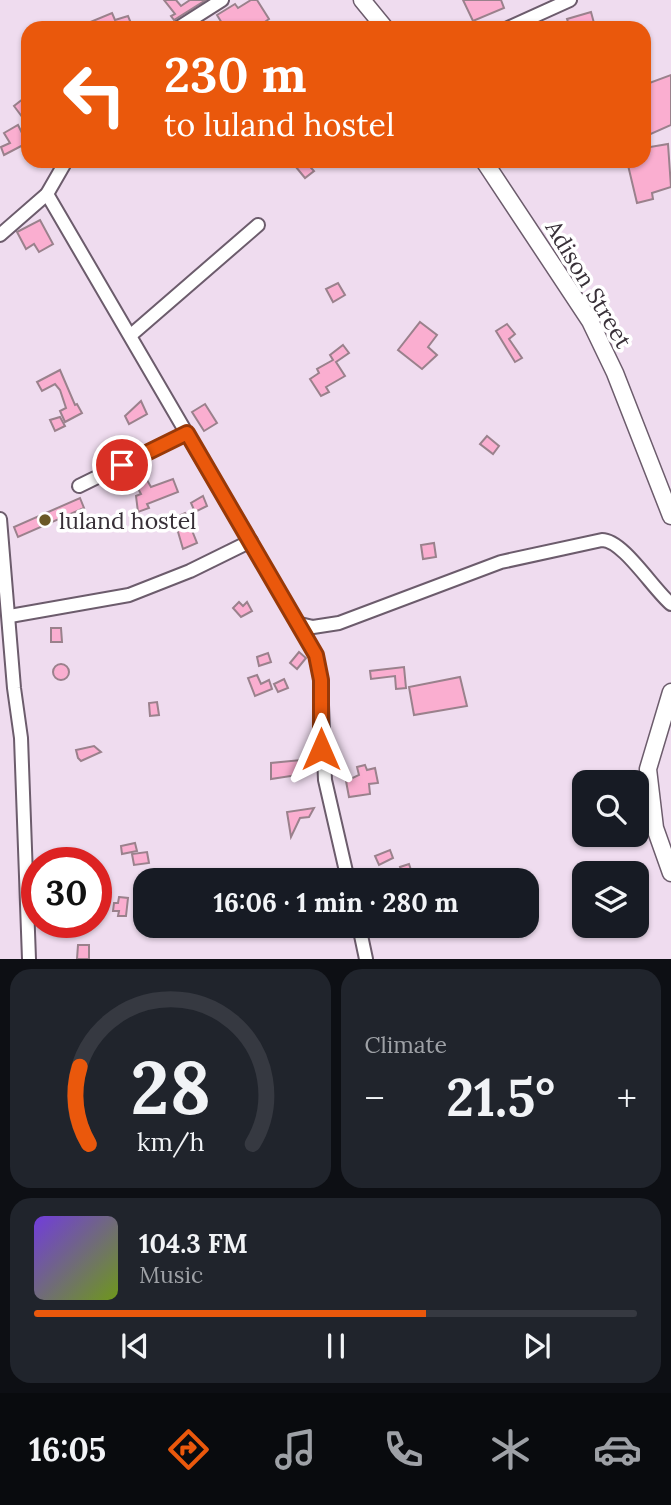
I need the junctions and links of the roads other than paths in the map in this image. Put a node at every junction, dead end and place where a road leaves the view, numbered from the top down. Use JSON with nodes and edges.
{"nodes":[{"id":1,"x":222,"y":0,"type":"edge"},
{"id":2,"x":570,"y":0,"type":"edge"},
{"id":3,"x":369,"y":2,"type":"edge"},
{"id":4,"x":189,"y":21,"type":"edge"},
{"id":5,"x":381,"y":21,"type":"edge"},
{"id":6,"x":524,"y":21,"type":"edge"},
{"id":7,"x":62,"y":168,"type":"edge"},
{"id":8,"x":489,"y":168,"type":"edge"},
{"id":9,"x":47,"y":194,"type":"junction"},
{"id":10,"x":258,"y":225,"type":"dead end"},
{"id":11,"x":0,"y":235,"type":"edge"},
{"id":12,"x":131,"y":335,"type":"junction"},
{"id":13,"x":187,"y":433,"type":"junction"},
{"id":14,"x":79,"y":486,"type":"dead end"},
{"id":15,"x":671,"y":516,"type":"edge"},
{"id":16,"x":0,"y":519,"type":"edge"},
{"id":17,"x":251,"y":541,"type":"junction"},
{"id":18,"x":671,"y":604,"type":"edge"},
{"id":19,"x":0,"y":605,"type":"edge"},
{"id":20,"x":10,"y":616,"type":"junction"},
{"id":21,"x":300,"y":624,"type":"junction"},
{"id":22,"x":5,"y":652,"type":"edge"},
{"id":23,"x":671,"y":692,"type":"edge"},
{"id":24,"x":345,"y":868,"type":"edge"},
{"id":25,"x":671,"y":873,"type":"edge"},
{"id":26,"x":362,"y":938,"type":"edge"},
{"id":27,"x":29,"y":959,"type":"edge"},
{"id":28,"x":366,"y":959,"type":"edge"}],
"edges":[{"from":1,"to":4,"type":"street"},
{"from":2,"to":6,"type":"street"},
{"from":3,"to":5,"type":"street"},
{"from":7,"to":9,"type":"street"},
{"from":8,"to":15,"type":"street","name":"Adison Street"},
{"from":9,"to":11,"type":"street"},
{"from":9,"to":12,"type":"street"},
{"from":10,"to":12,"type":"street"},
{"from":12,"to":13,"type":"street"},
{"from":13,"to":14,"type":"street"},
{"from":13,"to":17,"type":"street"},
{"from":16,"to":20,"type":"street"},
{"from":17,"to":20,"type":"street"},
{"from":17,"to":21,"type":"street"},
{"from":18,"to":21,"type":"street"},
{"from":19,"to":20,"type":"street"},
{"from":20,"to":22,"type":"street"},
{"from":21,"to":24,"type":"street"},
{"from":22,"to":27,"type":"street"},
{"from":23,"to":25,"type":"street"},
{"from":26,"to":28,"type":"street"}]}
